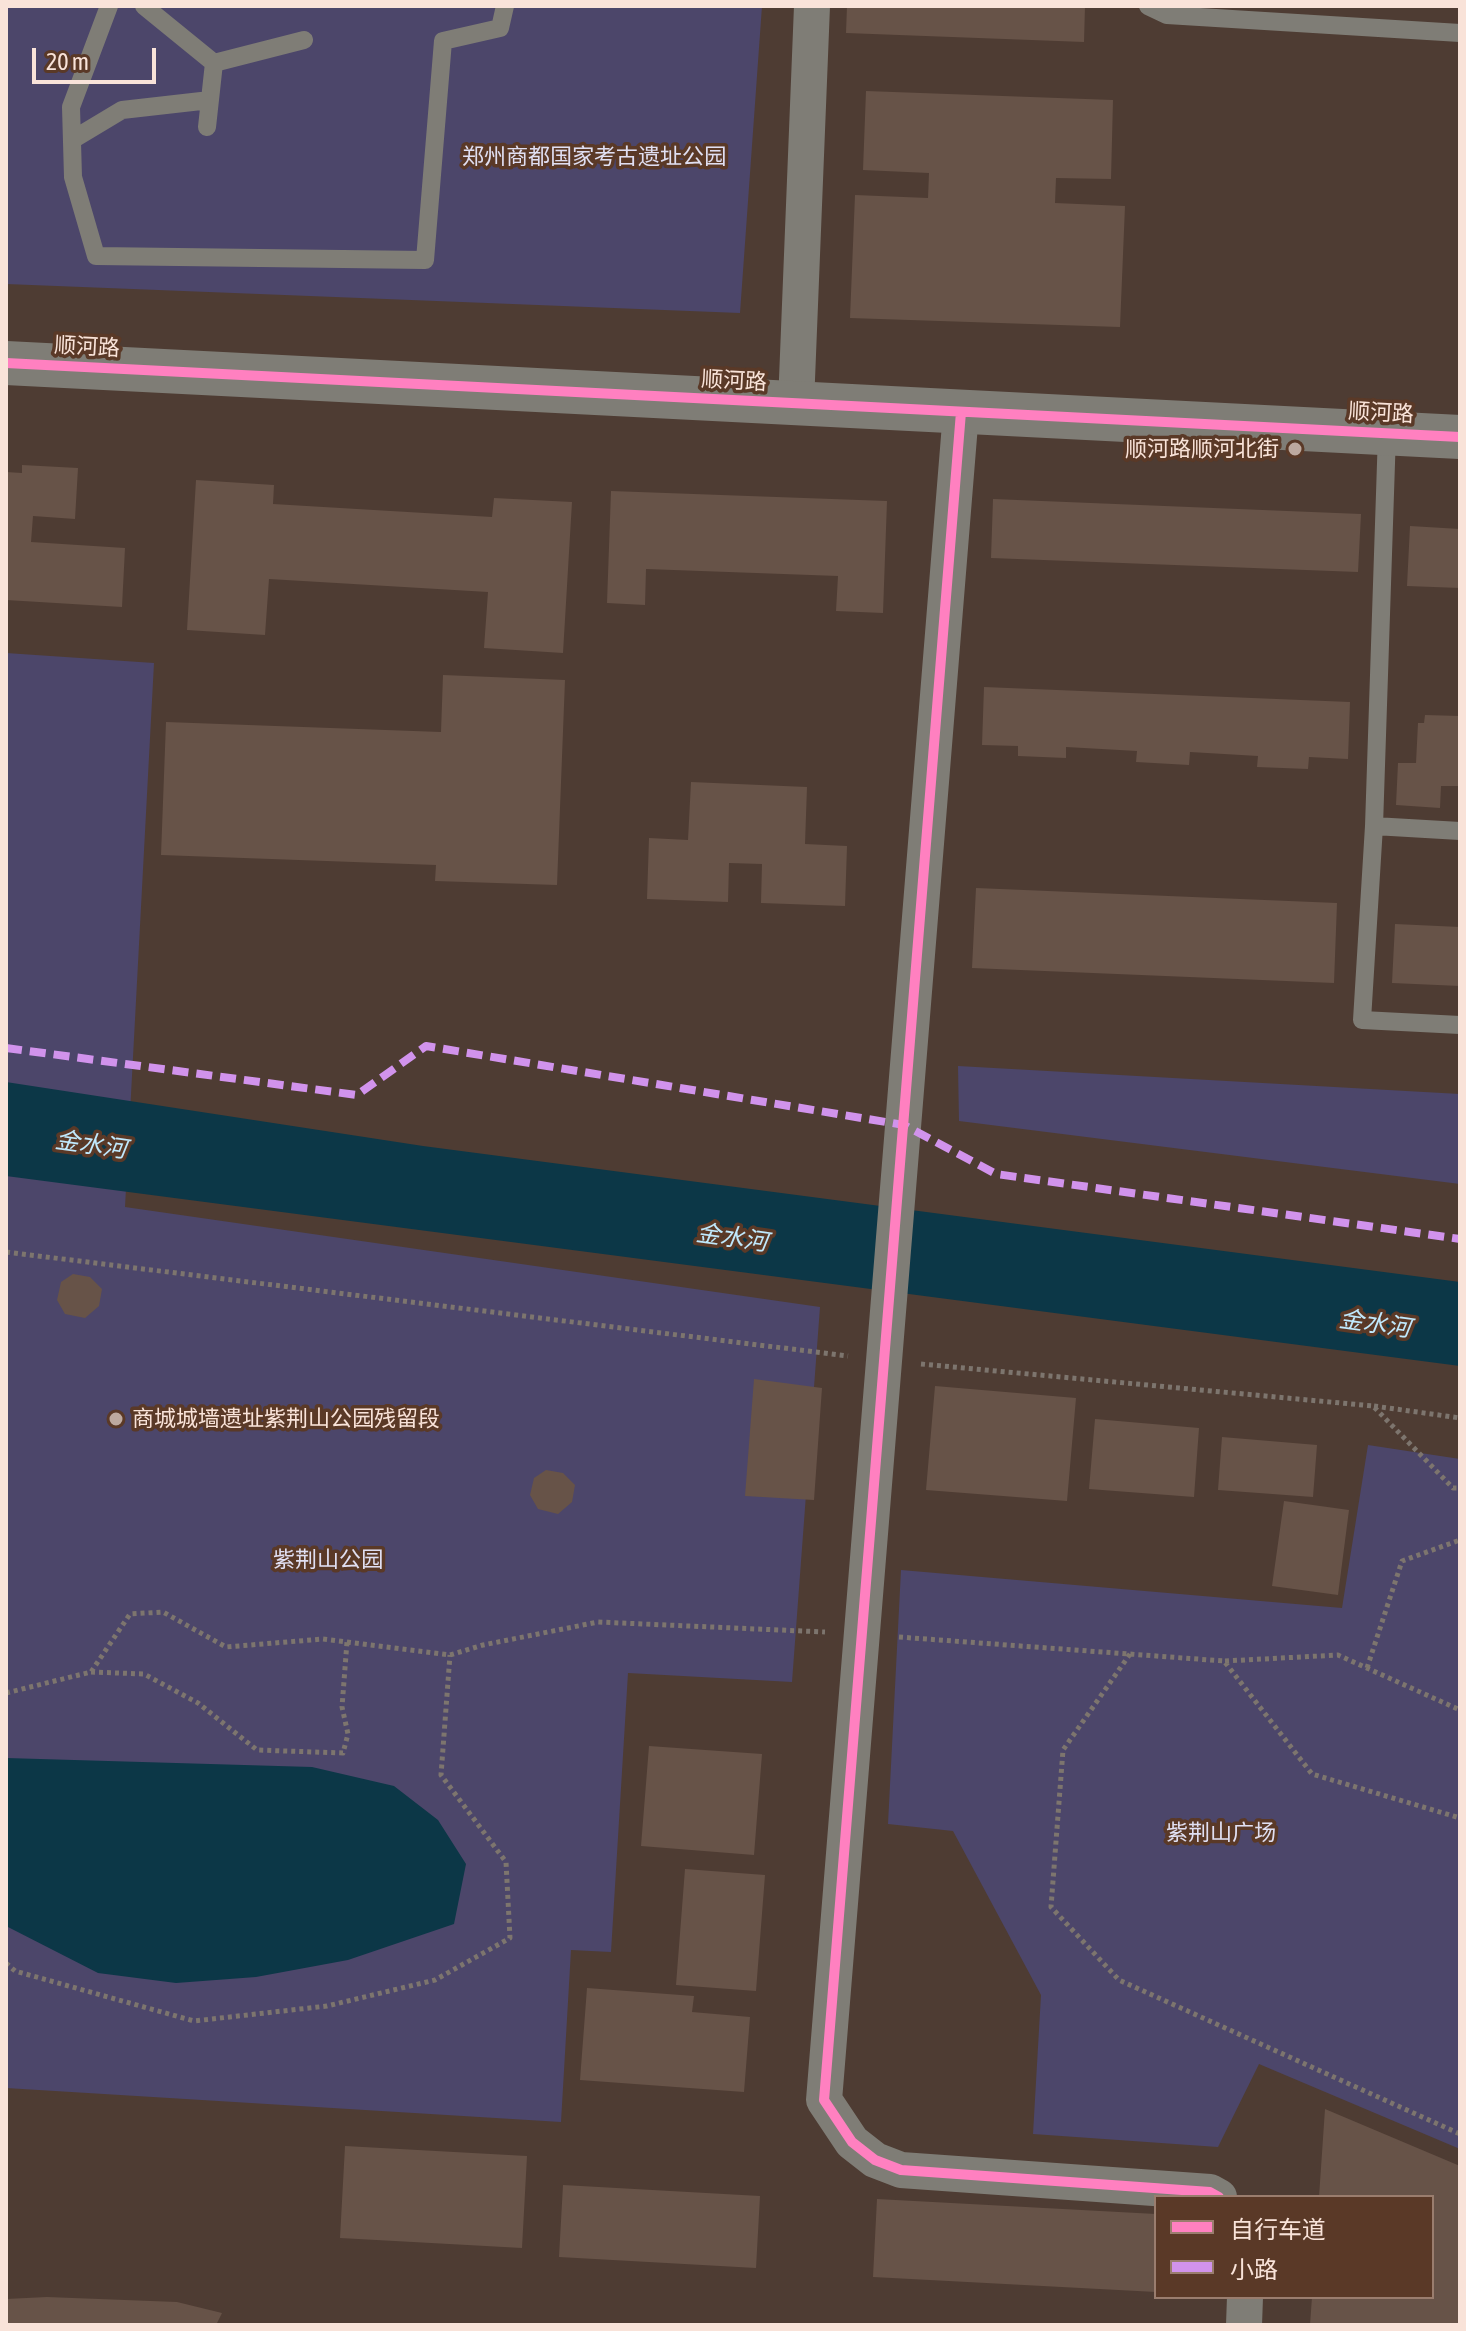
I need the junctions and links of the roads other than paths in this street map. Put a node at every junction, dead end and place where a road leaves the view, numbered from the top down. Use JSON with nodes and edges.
{"nodes":[{"id":1,"x":109,"y":6,"type":"edge"},
{"id":2,"x":144,"y":6,"type":"edge"},
{"id":3,"x":505,"y":6,"type":"edge"},
{"id":4,"x":812,"y":6,"type":"edge"},
{"id":5,"x":1148,"y":6,"type":"edge"},
{"id":6,"x":1460,"y":33,"type":"edge"},
{"id":7,"x":304,"y":40,"type":"dead end"},
{"id":8,"x":214,"y":63,"type":"junction"},
{"id":9,"x":210,"y":100,"type":"junction"},
{"id":10,"x":207,"y":127,"type":"dead end"},
{"id":11,"x":72,"y":140,"type":"junction"},
{"id":12,"x":6,"y":363,"type":"edge"},
{"id":13,"x":796,"y":404,"type":"junction"},
{"id":14,"x":961,"y":412,"type":"junction"},
{"id":15,"x":1387,"y":433,"type":"junction"},
{"id":16,"x":1460,"y":437,"type":"edge"},
{"id":17,"x":1374,"y":826,"type":"junction"},
{"id":18,"x":1460,"y":831,"type":"edge"},
{"id":19,"x":1460,"y":1025,"type":"edge"},
{"id":20,"x":1215,"y":2195,"type":"edge"},
{"id":21,"x":1245,"y":2299,"type":"edge"},
{"id":22,"x":1244,"y":2325,"type":"edge"}],
"edges":[{"from":1,"to":11,"type":"lane"},
{"from":2,"to":8,"type":"lane"},
{"from":3,"to":11,"type":"lane"},
{"from":4,"to":13,"type":"street"},
{"from":5,"to":6,"type":"lane"},
{"from":7,"to":8,"type":"lane"},
{"from":8,"to":9,"type":"lane"},
{"from":9,"to":10,"type":"lane"},
{"from":9,"to":11,"type":"lane"},
{"from":12,"to":13,"type":"street","name":"顺河路"},
{"from":13,"to":14,"type":"street","name":"顺河路"},
{"from":14,"to":15,"type":"street","name":"顺河路"},
{"from":14,"to":20,"type":"street"},
{"from":15,"to":16,"type":"street","name":"顺河路"},
{"from":15,"to":17,"type":"lane"},
{"from":17,"to":18,"type":"lane"},
{"from":17,"to":19,"type":"lane"},
{"from":21,"to":22,"type":"street"}]}
